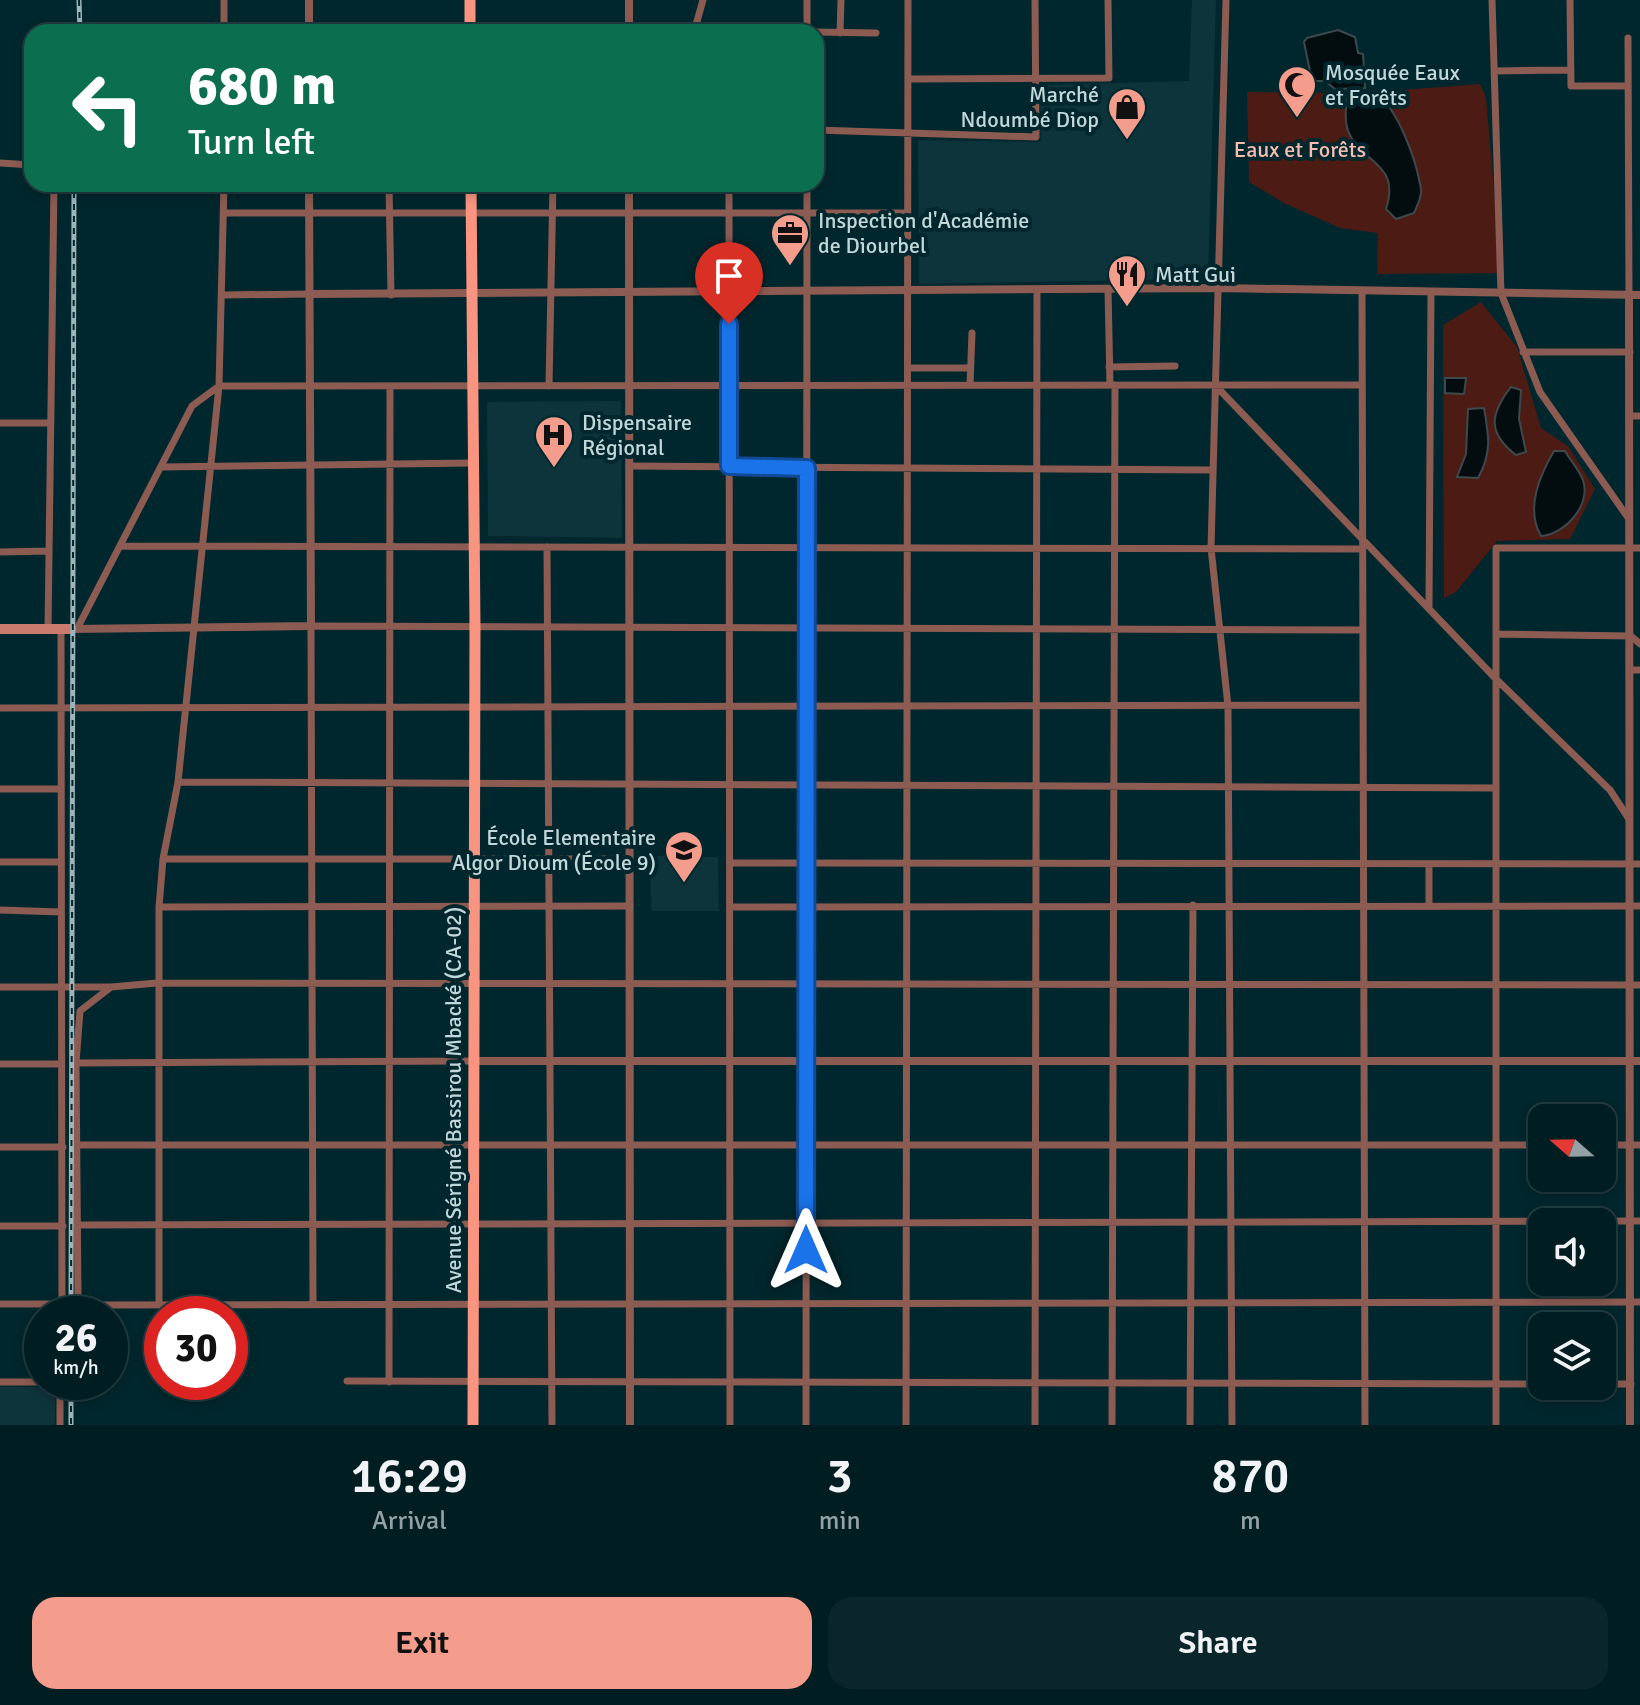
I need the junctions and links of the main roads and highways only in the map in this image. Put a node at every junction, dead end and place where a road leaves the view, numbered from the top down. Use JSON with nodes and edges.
{"nodes":[{"id":1,"x":470,"y":0,"type":"edge"},
{"id":2,"x":470,"y":24,"type":"edge"},
{"id":3,"x":471,"y":192,"type":"edge"},
{"id":4,"x":0,"y":629,"type":"edge"},
{"id":5,"x":70,"y":629,"type":"road end"},
{"id":6,"x":473,"y":1425,"type":"edge"}],
"edges":[{"from":1,"to":2,"type":"main road"},
{"from":3,"to":6,"type":"main road","name":"Avenue Sérigné Bassirou Mbacké (CA-02)"},
{"from":4,"to":5,"type":"main road"}]}
